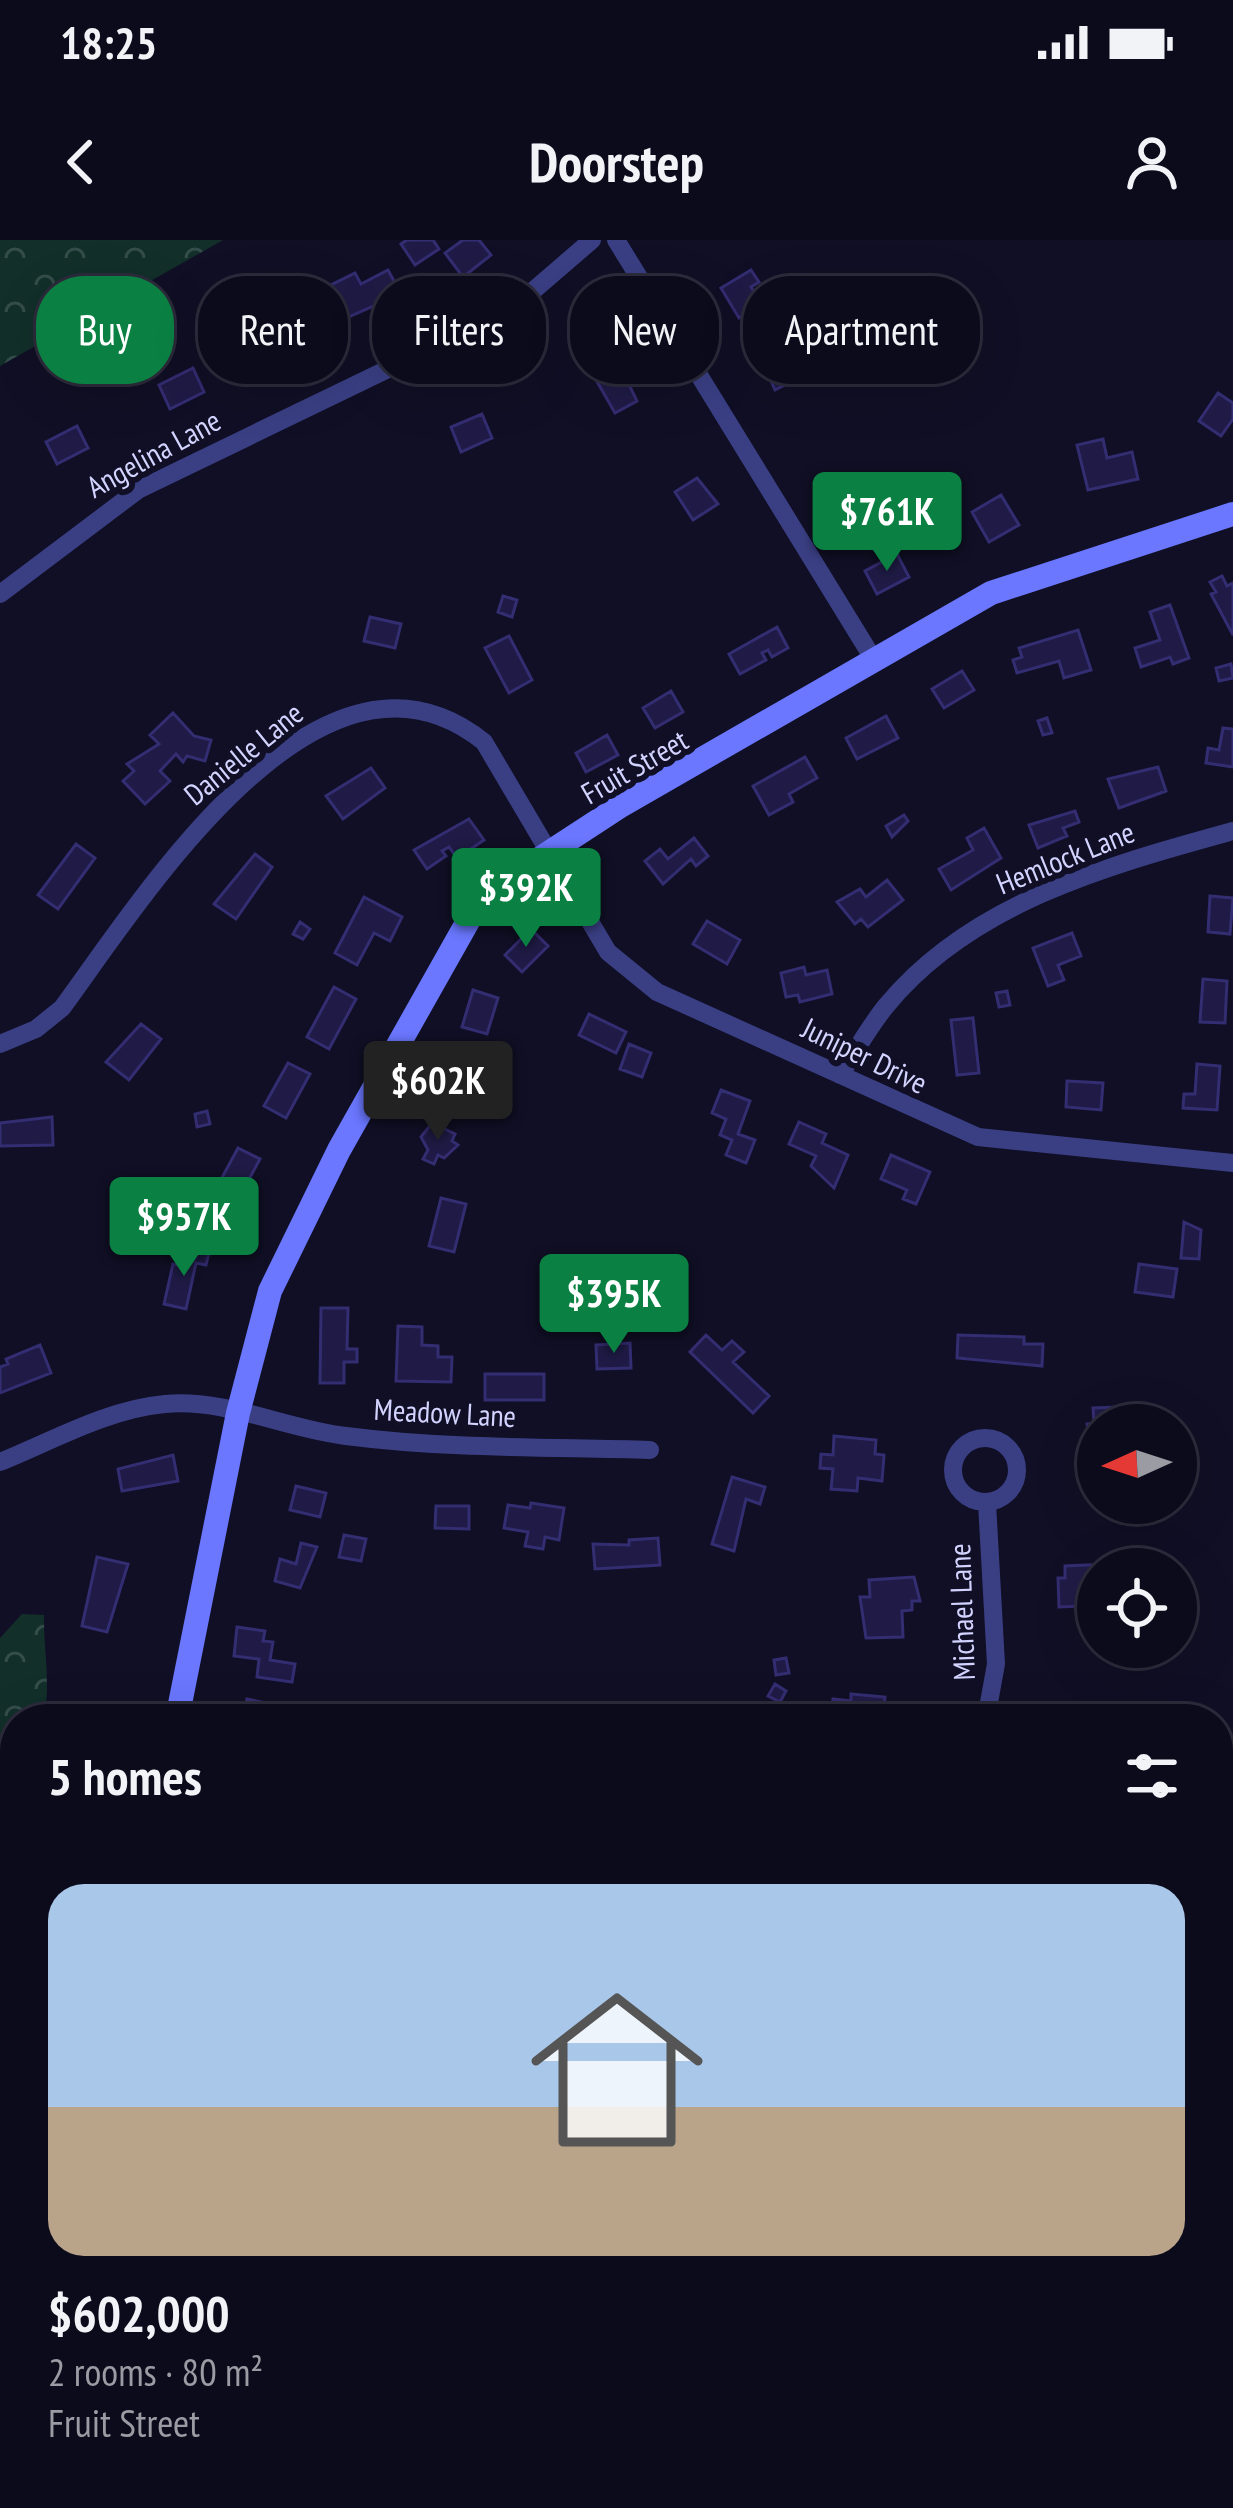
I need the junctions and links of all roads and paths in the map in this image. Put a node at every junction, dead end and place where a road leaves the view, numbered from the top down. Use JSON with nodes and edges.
{"nodes":[{"id":1,"x":592,"y":240,"type":"edge"},
{"id":2,"x":616,"y":240,"type":"edge"},
{"id":3,"x":1233,"y":514,"type":"edge"},
{"id":4,"x":0,"y":594,"type":"edge"},
{"id":5,"x":874,"y":660,"type":"junction"},
{"id":6,"x":1233,"y":830,"type":"edge"},
{"id":7,"x":551,"y":851,"type":"junction"},
{"id":8,"x":0,"y":1044,"type":"edge"},
{"id":9,"x":840,"y":1075,"type":"junction"},
{"id":10,"x":1233,"y":1163,"type":"edge"},
{"id":11,"x":238,"y":1413,"type":"junction"},
{"id":12,"x":650,"y":1450,"type":"dead end"},
{"id":13,"x":0,"y":1462,"type":"edge"},
{"id":14,"x":987,"y":1502,"type":"dead end"},
{"id":15,"x":180,"y":1704,"type":"edge"},
{"id":16,"x":989,"y":1704,"type":"edge"}],
"edges":[{"from":1,"to":4,"type":"street","name":"Angelina Lane"},
{"from":2,"to":5,"type":"street"},
{"from":3,"to":5,"type":"street","name":"Fruit Street"},
{"from":5,"to":7,"type":"street","name":"Fruit Street"},
{"from":6,"to":9,"type":"street","name":"Hemlock Lane"},
{"from":7,"to":8,"type":"street","name":"Danielle Lane"},
{"from":7,"to":9,"type":"street","name":"Juniper Drive"},
{"from":7,"to":11,"type":"street","name":"Fruit Street"},
{"from":9,"to":10,"type":"street","name":"Juniper Drive"},
{"from":11,"to":12,"type":"street","name":"Meadow Lane"},
{"from":11,"to":13,"type":"street","name":"Meadow Lane"},
{"from":11,"to":15,"type":"street","name":"Fruit Street"},
{"from":14,"to":16,"type":"street","name":"Michael Lane"}]}
